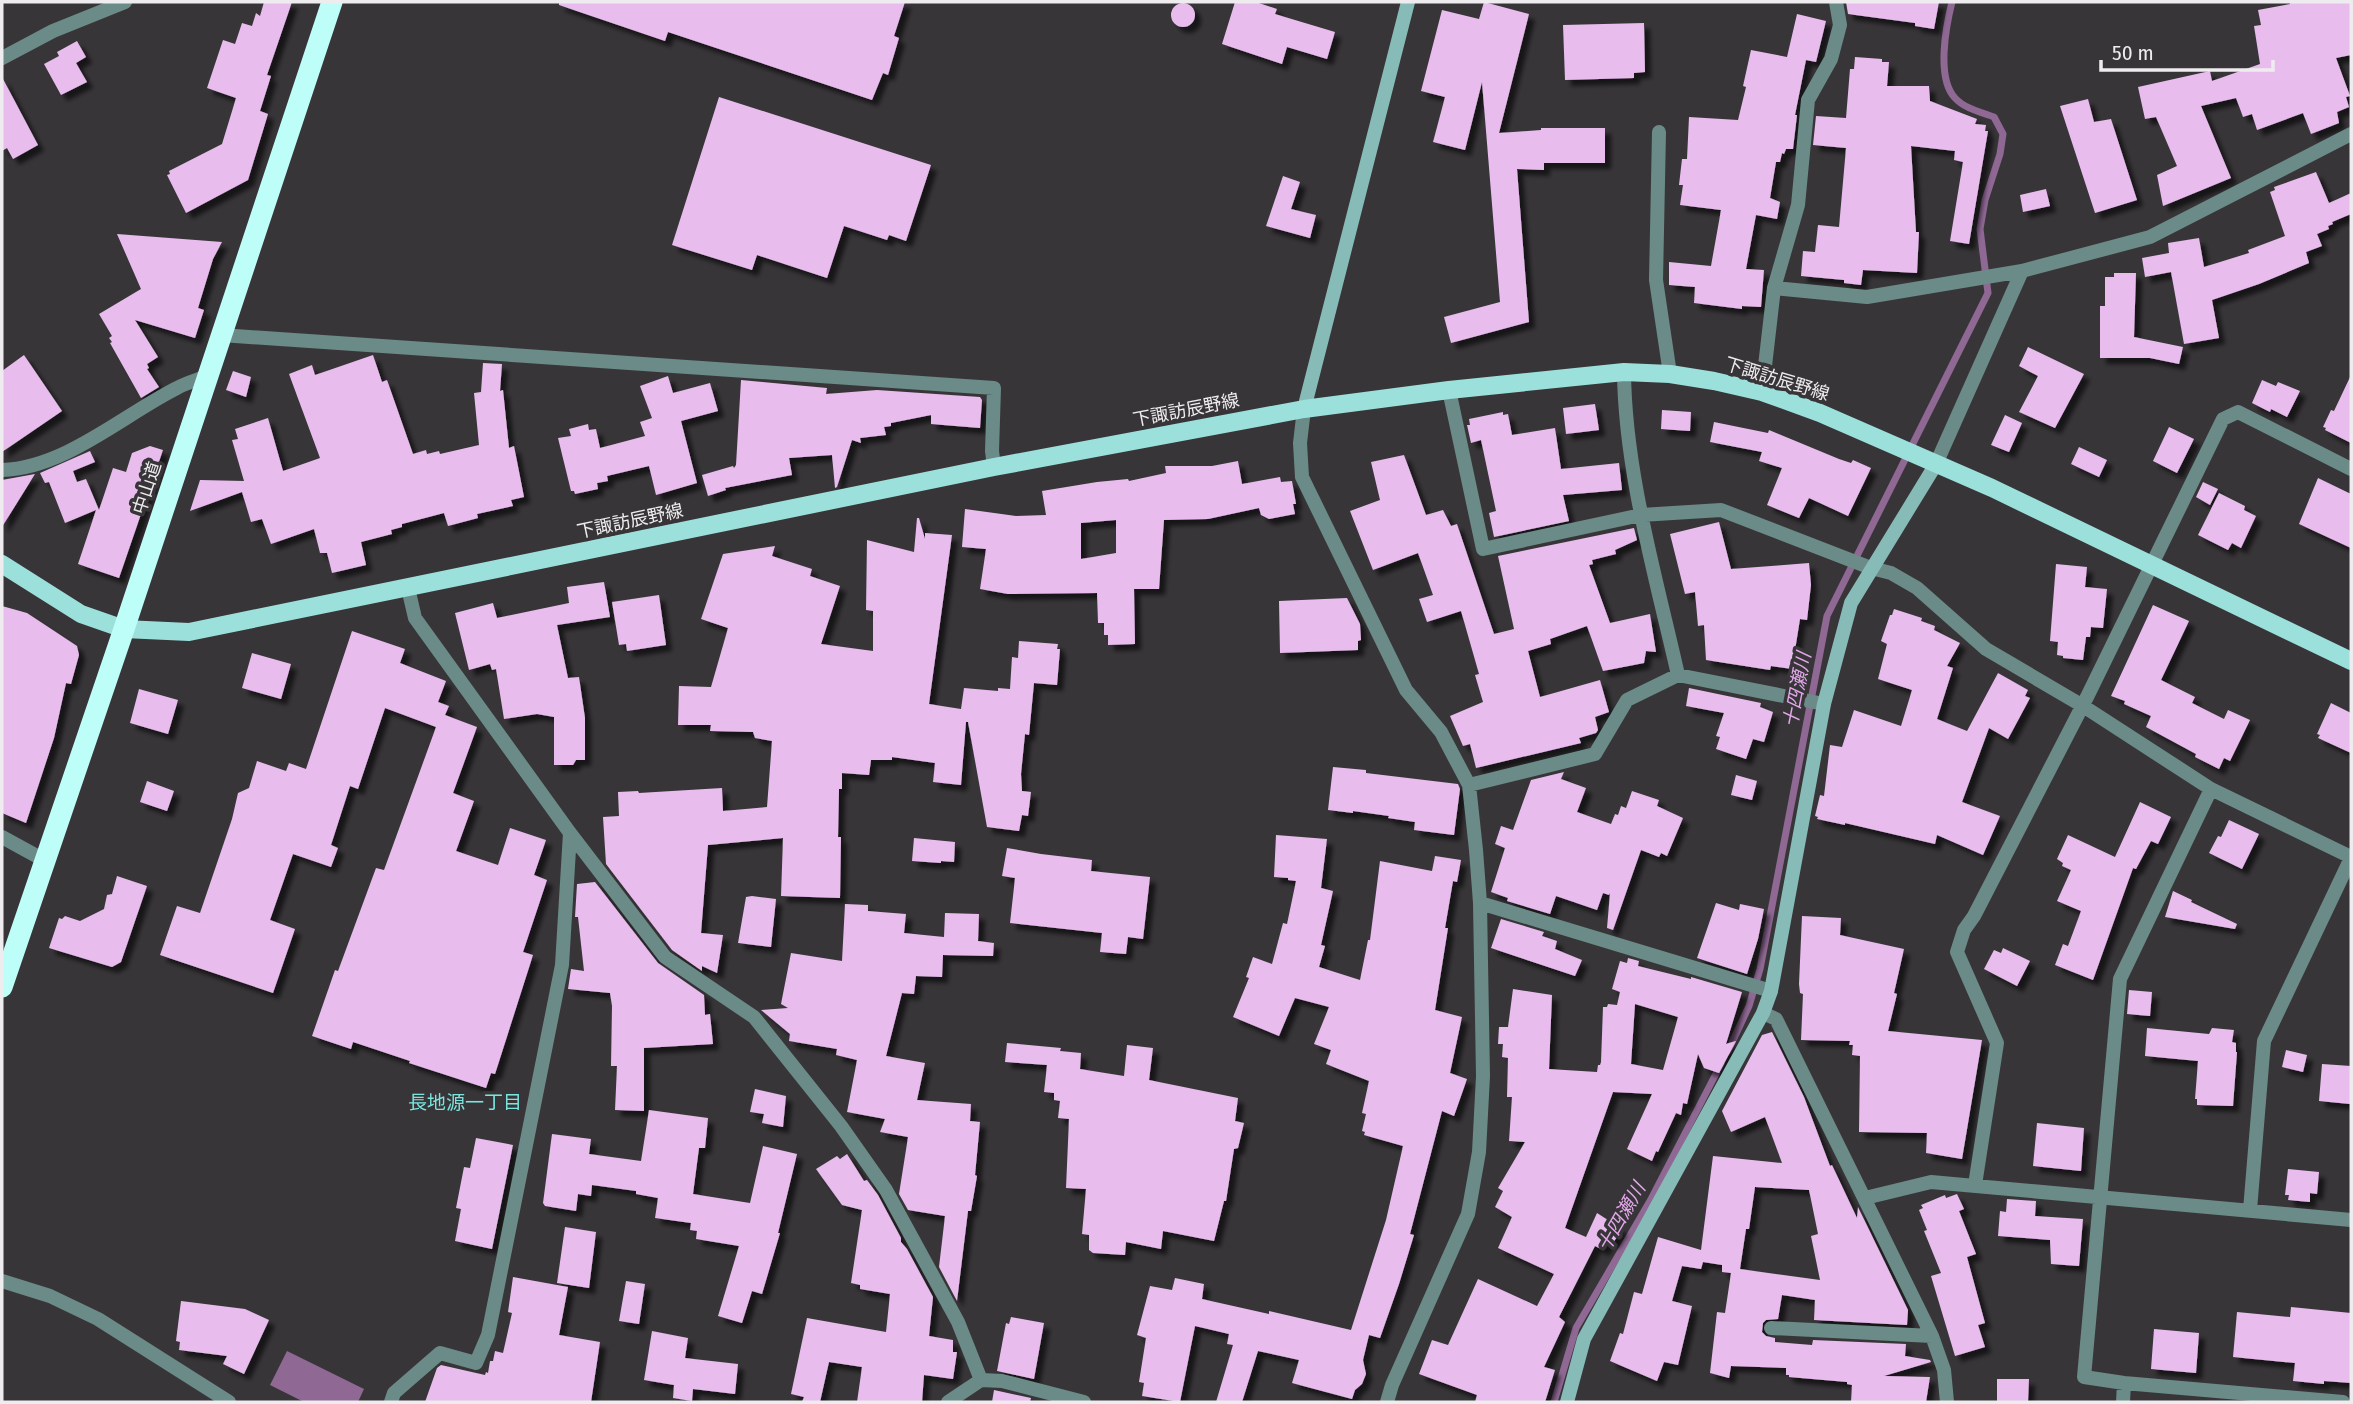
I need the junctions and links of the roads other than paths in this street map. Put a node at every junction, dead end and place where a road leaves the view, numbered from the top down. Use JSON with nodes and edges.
{"nodes":[{"id":1,"x":125,"y":2,"type":"edge"},
{"id":2,"x":1408,"y":2,"type":"edge"},
{"id":3,"x":1836,"y":2,"type":"edge"},
{"id":4,"x":326,"y":7,"type":"edge"},
{"id":5,"x":2,"y":58,"type":"edge"},
{"id":6,"x":1659,"y":132,"type":"dead end"},
{"id":7,"x":2351,"y":134,"type":"edge"},
{"id":8,"x":2022,"y":271,"type":"junction"},
{"id":9,"x":1774,"y":288,"type":"junction"},
{"id":10,"x":220,"y":335,"type":"junction"},
{"id":11,"x":1624,"y":372,"type":"junction"},
{"id":12,"x":1670,"y":373,"type":"junction"},
{"id":13,"x":207,"y":376,"type":"junction"},
{"id":14,"x":1449,"y":390,"type":"junction"},
{"id":15,"x":1762,"y":392,"type":"junction"},
{"id":16,"x":1304,"y":409,"type":"junction"},
{"id":17,"x":1936,"y":464,"type":"junction"},
{"id":18,"x":994,"y":467,"type":"junction"},
{"id":19,"x":2351,"y":469,"type":"edge"},
{"id":20,"x":2,"y":470,"type":"edge"},
{"id":21,"x":1641,"y":515,"type":"junction"},
{"id":22,"x":2,"y":564,"type":"edge"},
{"id":23,"x":2153,"y":566,"type":"junction"},
{"id":24,"x":1871,"y":568,"type":"junction"},
{"id":25,"x":408,"y":588,"type":"junction"},
{"id":26,"x":124,"y":629,"type":"junction"},
{"id":27,"x":2351,"y":661,"type":"edge"},
{"id":28,"x":1678,"y":675,"type":"junction"},
{"id":29,"x":1824,"y":704,"type":"junction"},
{"id":30,"x":2082,"y":706,"type":"junction"},
{"id":31,"x":1469,"y":785,"type":"junction"},
{"id":32,"x":2211,"y":789,"type":"junction"},
{"id":33,"x":570,"y":833,"type":"junction"},
{"id":34,"x":2,"y":837,"type":"edge"},
{"id":35,"x":2351,"y":858,"type":"edge"},
{"id":36,"x":44,"y":860,"type":"junction"},
{"id":37,"x":1480,"y":903,"type":"junction"},
{"id":38,"x":2,"y":987,"type":"edge"},
{"id":39,"x":1771,"y":991,"type":"junction"},
{"id":40,"x":1763,"y":1013,"type":"junction"},
{"id":41,"x":1975,"y":1185,"type":"junction"},
{"id":42,"x":2100,"y":1197,"type":"junction"},
{"id":43,"x":1866,"y":1198,"type":"junction"},
{"id":44,"x":2250,"y":1210,"type":"junction"},
{"id":45,"x":2351,"y":1220,"type":"edge"},
{"id":46,"x":2,"y":1281,"type":"edge"},
{"id":47,"x":1771,"y":1328,"type":"dead end"},
{"id":48,"x":1932,"y":1336,"type":"junction"},
{"id":49,"x":981,"y":1380,"type":"junction"},
{"id":50,"x":2124,"y":1383,"type":"junction"},
{"id":51,"x":229,"y":1402,"type":"edge"},
{"id":52,"x":391,"y":1402,"type":"edge"},
{"id":53,"x":948,"y":1402,"type":"edge"},
{"id":54,"x":1084,"y":1402,"type":"edge"},
{"id":55,"x":1387,"y":1402,"type":"edge"},
{"id":56,"x":1567,"y":1402,"type":"edge"},
{"id":57,"x":1947,"y":1402,"type":"edge"},
{"id":58,"x":2123,"y":1402,"type":"edge"},
{"id":59,"x":2343,"y":1402,"type":"edge"}],
"edges":[{"from":1,"to":5,"type":"street"},
{"from":2,"to":16,"type":"street"},
{"from":3,"to":9,"type":"street"},
{"from":4,"to":10,"type":"highway","name":"中山道"},
{"from":6,"to":12,"type":"street"},
{"from":7,"to":8,"type":"street"},
{"from":8,"to":9,"type":"street"},
{"from":8,"to":17,"type":"street"},
{"from":9,"to":15,"type":"street"},
{"from":10,"to":13,"type":"highway","name":"中山道"},
{"from":10,"to":18,"type":"street"},
{"from":11,"to":12,"type":"main road","name":"下諏訪辰野線"},
{"from":11,"to":14,"type":"main road","name":"下諏訪辰野線"},
{"from":11,"to":21,"type":"street"},
{"from":12,"to":15,"type":"main road","name":"下諏訪辰野線"},
{"from":13,"to":20,"type":"street"},
{"from":13,"to":26,"type":"highway","name":"中山道"},
{"from":14,"to":16,"type":"main road","name":"下諏訪辰野線"},
{"from":14,"to":21,"type":"street"},
{"from":15,"to":17,"type":"main road","name":"下諏訪辰野線"},
{"from":16,"to":18,"type":"main road","name":"下諏訪辰野線"},
{"from":16,"to":31,"type":"street"},
{"from":17,"to":23,"type":"main road","name":"下諏訪辰野線"},
{"from":17,"to":24,"type":"street"},
{"from":18,"to":25,"type":"main road","name":"下諏訪辰野線"},
{"from":19,"to":23,"type":"street"},
{"from":21,"to":24,"type":"street"},
{"from":21,"to":28,"type":"street"},
{"from":22,"to":26,"type":"main road","name":"下諏訪辰野線"},
{"from":23,"to":27,"type":"main road","name":"下諏訪辰野線"},
{"from":23,"to":30,"type":"street"},
{"from":24,"to":29,"type":"street"},
{"from":24,"to":30,"type":"street"},
{"from":25,"to":26,"type":"main road","name":"下諏訪辰野線"},
{"from":25,"to":33,"type":"street"},
{"from":26,"to":36,"type":"highway","name":"中山道"},
{"from":28,"to":29,"type":"street"},
{"from":28,"to":31,"type":"street"},
{"from":29,"to":39,"type":"street"},
{"from":30,"to":32,"type":"street"},
{"from":30,"to":41,"type":"street"},
{"from":31,"to":37,"type":"street"},
{"from":32,"to":35,"type":"street"},
{"from":32,"to":42,"type":"street"},
{"from":33,"to":49,"type":"street"},
{"from":33,"to":52,"type":"street"},
{"from":34,"to":36,"type":"street"},
{"from":35,"to":44,"type":"street"},
{"from":36,"to":38,"type":"highway","name":"中山道"},
{"from":37,"to":39,"type":"street"},
{"from":37,"to":55,"type":"street"},
{"from":39,"to":40,"type":"street"},
{"from":40,"to":43,"type":"street"},
{"from":40,"to":56,"type":"street"},
{"from":41,"to":42,"type":"street"},
{"from":41,"to":43,"type":"street"},
{"from":42,"to":44,"type":"street"},
{"from":42,"to":50,"type":"street"},
{"from":43,"to":48,"type":"street"},
{"from":44,"to":45,"type":"street"},
{"from":46,"to":51,"type":"street"},
{"from":47,"to":48,"type":"street"},
{"from":48,"to":57,"type":"street"},
{"from":49,"to":53,"type":"street"},
{"from":49,"to":54,"type":"street"},
{"from":50,"to":58,"type":"street"},
{"from":50,"to":59,"type":"street"}]}
